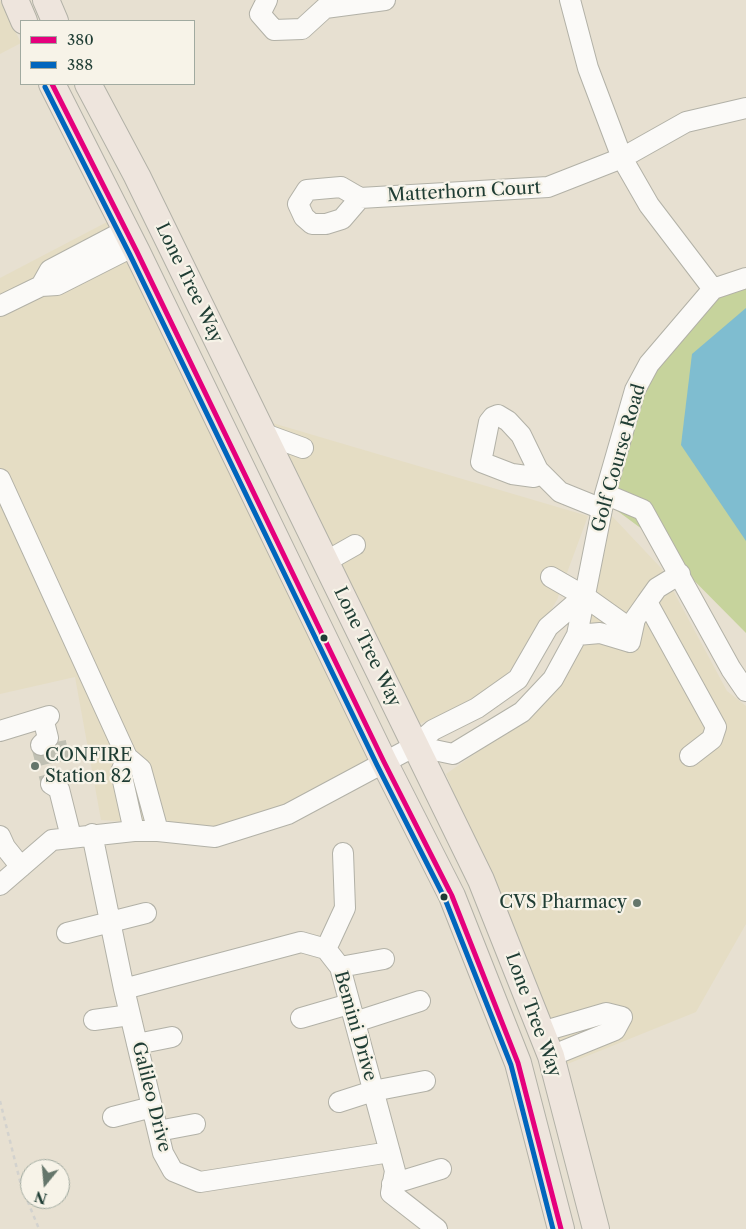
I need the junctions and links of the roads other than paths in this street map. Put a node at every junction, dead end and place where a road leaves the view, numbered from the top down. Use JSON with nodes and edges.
{"nodes":[{"id":1,"x":15,"y":0,"type":"edge"},
{"id":2,"x":46,"y":0,"type":"edge"},
{"id":3,"x":267,"y":0,"type":"edge"},
{"id":4,"x":385,"y":0,"type":"edge"},
{"id":5,"x":570,"y":0,"type":"edge"},
{"id":6,"x":319,"y":4,"type":"edge"},
{"id":7,"x":24,"y":20,"type":"edge"},
{"id":8,"x":54,"y":20,"type":"edge"},
{"id":9,"x":53,"y":85,"type":"edge"},
{"id":10,"x":89,"y":85,"type":"edge"},
{"id":11,"x":746,"y":108,"type":"edge"},
{"id":12,"x":622,"y":158,"type":"junction"},
{"id":13,"x":360,"y":198,"type":"dead end"},
{"id":14,"x":130,"y":238,"type":"junction"},
{"id":15,"x":746,"y":278,"type":"edge"},
{"id":16,"x":713,"y":289,"type":"junction"},
{"id":17,"x":0,"y":306,"type":"edge"},
{"id":18,"x":262,"y":433,"type":"junction"},
{"id":19,"x":303,"y":448,"type":"dead end"},
{"id":20,"x":542,"y":474,"type":"dead end"},
{"id":21,"x":0,"y":479,"type":"edge"},
{"id":22,"x":604,"y":501,"type":"junction"},
{"id":23,"x":355,"y":545,"type":"dead end"},
{"id":24,"x":325,"y":562,"type":"junction"},
{"id":25,"x":680,"y":574,"type":"junction"},
{"id":26,"x":551,"y":577,"type":"dead end"},
{"id":27,"x":584,"y":596,"type":"junction"},
{"id":28,"x":647,"y":602,"type":"junction"},
{"id":29,"x":577,"y":635,"type":"junction"},
{"id":30,"x":630,"y":642,"type":"junction"},
{"id":31,"x":746,"y":691,"type":"edge"},
{"id":32,"x":0,"y":731,"type":"edge"},
{"id":33,"x":48,"y":741,"type":"tunnel mouth"},
{"id":34,"x":415,"y":746,"type":"junction"},
{"id":35,"x":690,"y":756,"type":"dead end"},
{"id":36,"x":127,"y":757,"type":"junction"},
{"id":37,"x":384,"y":762,"type":"junction"},
{"id":38,"x":58,"y":785,"type":"tunnel mouth"},
{"id":39,"x":134,"y":831,"type":"junction"},
{"id":40,"x":158,"y":831,"type":"junction"},
{"id":41,"x":92,"y":834,"type":"junction"},
{"id":42,"x":0,"y":836,"type":"edge"},
{"id":43,"x":71,"y":837,"type":"junction"},
{"id":44,"x":343,"y":852,"type":"dead end"},
{"id":45,"x":21,"y":867,"type":"junction"},
{"id":46,"x":0,"y":885,"type":"edge"},
{"id":47,"x":146,"y":913,"type":"dead end"},
{"id":48,"x":110,"y":924,"type":"junction"},
{"id":49,"x":67,"y":933,"type":"dead end"},
{"id":50,"x":326,"y":949,"type":"junction"},
{"id":51,"x":384,"y":959,"type":"dead end"},
{"id":52,"x":340,"y":967,"type":"junction"},
{"id":53,"x":124,"y":989,"type":"junction"},
{"id":54,"x":420,"y":1001,"type":"dead end"},
{"id":55,"x":352,"y":1013,"type":"junction"},
{"id":56,"x":130,"y":1015,"type":"junction"},
{"id":57,"x":302,"y":1018,"type":"dead end"},
{"id":58,"x":94,"y":1020,"type":"dead end"},
{"id":59,"x":540,"y":1032,"type":"junction"},
{"id":60,"x":172,"y":1037,"type":"dead end"},
{"id":61,"x":137,"y":1044,"type":"junction"},
{"id":62,"x":551,"y":1056,"type":"junction"},
{"id":63,"x":425,"y":1081,"type":"dead end"},
{"id":64,"x":373,"y":1091,"type":"junction"},
{"id":65,"x":339,"y":1102,"type":"dead end"},
{"id":66,"x":152,"y":1107,"type":"junction"},
{"id":67,"x":113,"y":1117,"type":"dead end"},
{"id":68,"x":195,"y":1124,"type":"dead end"},
{"id":69,"x":158,"y":1131,"type":"junction"},
{"id":70,"x":390,"y":1152,"type":"junction"},
{"id":71,"x":441,"y":1169,"type":"dead end"},
{"id":72,"x":392,"y":1189,"type":"junction"},
{"id":73,"x":437,"y":1229,"type":"edge"},
{"id":74,"x":561,"y":1229,"type":"edge"},
{"id":75,"x":596,"y":1229,"type":"edge"}],
"edges":[{"from":1,"to":7,"type":"main road"},
{"from":2,"to":8,"type":"main road"},
{"from":3,"to":6,"type":"street"},
{"from":4,"to":6,"type":"street"},
{"from":5,"to":12,"type":"street"},
{"from":9,"to":14,"type":"main road","name":"Lone Tree Way"},
{"from":10,"to":18,"type":"main road","name":"Lone Tree Way"},
{"from":11,"to":12,"type":"street","name":"Matterhorn Court"},
{"from":12,"to":13,"type":"street","name":"Matterhorn Court"},
{"from":12,"to":16,"type":"street"},
{"from":14,"to":17,"type":"street"},
{"from":14,"to":37,"type":"main road","name":"Lone Tree Way"},
{"from":15,"to":16,"type":"street"},
{"from":16,"to":22,"type":"street","name":"Golf Course Road"},
{"from":18,"to":19,"type":"street"},
{"from":18,"to":24,"type":"main road","name":"Lone Tree Way"},
{"from":20,"to":22,"type":"street"},
{"from":21,"to":36,"type":"street"},
{"from":22,"to":25,"type":"street"},
{"from":22,"to":27,"type":"street","name":"Golf Course Road"},
{"from":23,"to":24,"type":"street"},
{"from":24,"to":34,"type":"main road","name":"Lone Tree Way"},
{"from":25,"to":28,"type":"street"},
{"from":25,"to":31,"type":"street"},
{"from":26,"to":27,"type":"street"},
{"from":27,"to":29,"type":"street","name":"Golf Course Road"},
{"from":27,"to":30,"type":"street"},
{"from":27,"to":34,"type":"street"},
{"from":28,"to":30,"type":"street"},
{"from":28,"to":35,"type":"street"},
{"from":29,"to":30,"type":"street"},
{"from":29,"to":34,"type":"street","name":"Golf Course Road"},
{"from":32,"to":33,"type":"street"},
{"from":34,"to":37,"type":"street"},
{"from":34,"to":59,"type":"main road","name":"Lone Tree Way"},
{"from":36,"to":39,"type":"street"},
{"from":36,"to":40,"type":"street"},
{"from":37,"to":40,"type":"street"},
{"from":37,"to":74,"type":"main road","name":"Lone Tree Way"},
{"from":38,"to":43,"type":"street"},
{"from":39,"to":40,"type":"street"},
{"from":39,"to":41,"type":"street"},
{"from":41,"to":43,"type":"street"},
{"from":41,"to":48,"type":"street","name":"Galileo Drive"},
{"from":42,"to":45,"type":"street"},
{"from":43,"to":45,"type":"street"},
{"from":44,"to":50,"type":"street"},
{"from":45,"to":46,"type":"street"},
{"from":47,"to":48,"type":"street"},
{"from":48,"to":49,"type":"street"},
{"from":48,"to":53,"type":"street","name":"Galileo Drive"},
{"from":50,"to":52,"type":"street","name":"Bemini Drive"},
{"from":50,"to":53,"type":"street","name":"Bemini Drive"},
{"from":51,"to":52,"type":"street"},
{"from":52,"to":55,"type":"street","name":"Bemini Drive"},
{"from":53,"to":56,"type":"street","name":"Galileo Drive"},
{"from":54,"to":55,"type":"street"},
{"from":55,"to":57,"type":"street"},
{"from":55,"to":64,"type":"street","name":"Bemini Drive"},
{"from":56,"to":58,"type":"street"},
{"from":56,"to":61,"type":"street","name":"Galileo Drive"},
{"from":59,"to":62,"type":"main road","name":"Lone Tree Way"},
{"from":59,"to":62,"type":"street"},
{"from":60,"to":61,"type":"street"},
{"from":61,"to":66,"type":"street","name":"Galileo Drive"},
{"from":62,"to":75,"type":"main road","name":"Lone Tree Way"},
{"from":63,"to":64,"type":"street"},
{"from":64,"to":65,"type":"street"},
{"from":64,"to":70,"type":"street","name":"Bemini Drive"},
{"from":66,"to":67,"type":"street"},
{"from":66,"to":69,"type":"street","name":"Galileo Drive"},
{"from":68,"to":69,"type":"street"},
{"from":69,"to":70,"type":"street","name":"Galileo Drive"},
{"from":70,"to":72,"type":"street","name":"Bemini Drive"},
{"from":71,"to":72,"type":"street"},
{"from":72,"to":73,"type":"street"}]}
